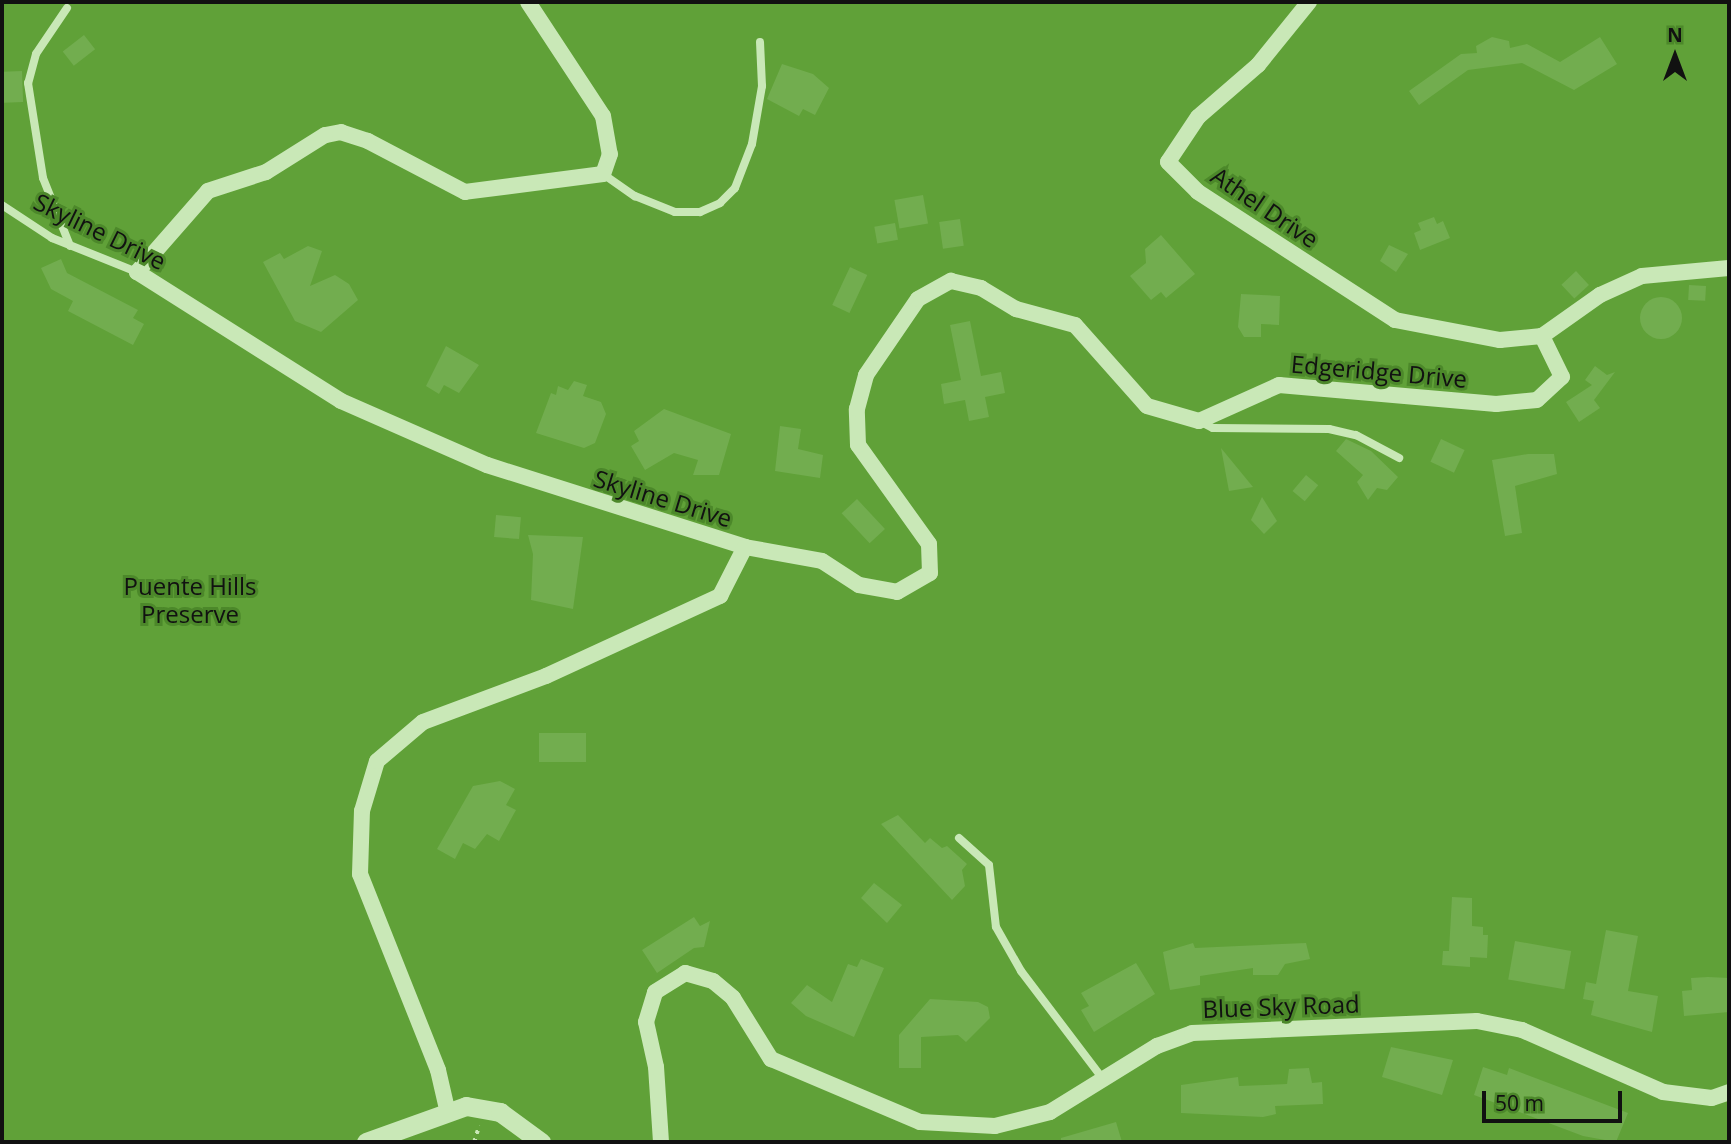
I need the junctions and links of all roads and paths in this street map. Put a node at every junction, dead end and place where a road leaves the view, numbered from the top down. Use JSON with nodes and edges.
{"nodes":[{"id":1,"x":528,"y":2,"type":"edge"},
{"id":2,"x":1309,"y":2,"type":"edge"},
{"id":3,"x":67,"y":8,"type":"dead end"},
{"id":4,"x":760,"y":42,"type":"dead end"},
{"id":5,"x":603,"y":174,"type":"junction"},
{"id":6,"x":2,"y":205,"type":"edge"},
{"id":7,"x":70,"y":246,"type":"junction"},
{"id":8,"x":1729,"y":268,"type":"edge"},
{"id":9,"x":137,"y":272,"type":"junction"},
{"id":10,"x":1542,"y":336,"type":"junction"},
{"id":11,"x":1199,"y":421,"type":"junction"},
{"id":12,"x":1399,"y":458,"type":"dead end"},
{"id":13,"x":745,"y":547,"type":"junction"},
{"id":14,"x":959,"y":838,"type":"dead end"},
{"id":15,"x":1103,"y":1079,"type":"junction"},
{"id":16,"x":1729,"y":1092,"type":"edge"},
{"id":17,"x":447,"y":1109,"type":"junction"},
{"id":18,"x":366,"y":1142,"type":"edge"},
{"id":19,"x":541,"y":1142,"type":"edge"},
{"id":20,"x":661,"y":1142,"type":"edge"}],
"edges":[{"from":1,"to":5,"type":"street"},
{"from":2,"to":10,"type":"street","name":"Athel Drive"},
{"from":3,"to":7,"type":"lane"},
{"from":4,"to":5,"type":"lane"},
{"from":5,"to":9,"type":"street"},
{"from":6,"to":7,"type":"lane","name":"Skyline Drive"},
{"from":7,"to":9,"type":"lane","name":"Skyline Drive"},
{"from":8,"to":10,"type":"street"},
{"from":9,"to":13,"type":"street","name":"Skyline Drive"},
{"from":10,"to":11,"type":"street","name":"Edgeridge Drive"},
{"from":11,"to":12,"type":"lane"},
{"from":11,"to":13,"type":"street"},
{"from":13,"to":17,"type":"street","name":"Skyline Drive"},
{"from":14,"to":15,"type":"lane"},
{"from":15,"to":16,"type":"street","name":"Blue Sky Road"},
{"from":15,"to":20,"type":"street","name":"Blue Sky Road"},
{"from":17,"to":18,"type":"street"},
{"from":17,"to":19,"type":"street"}]}
